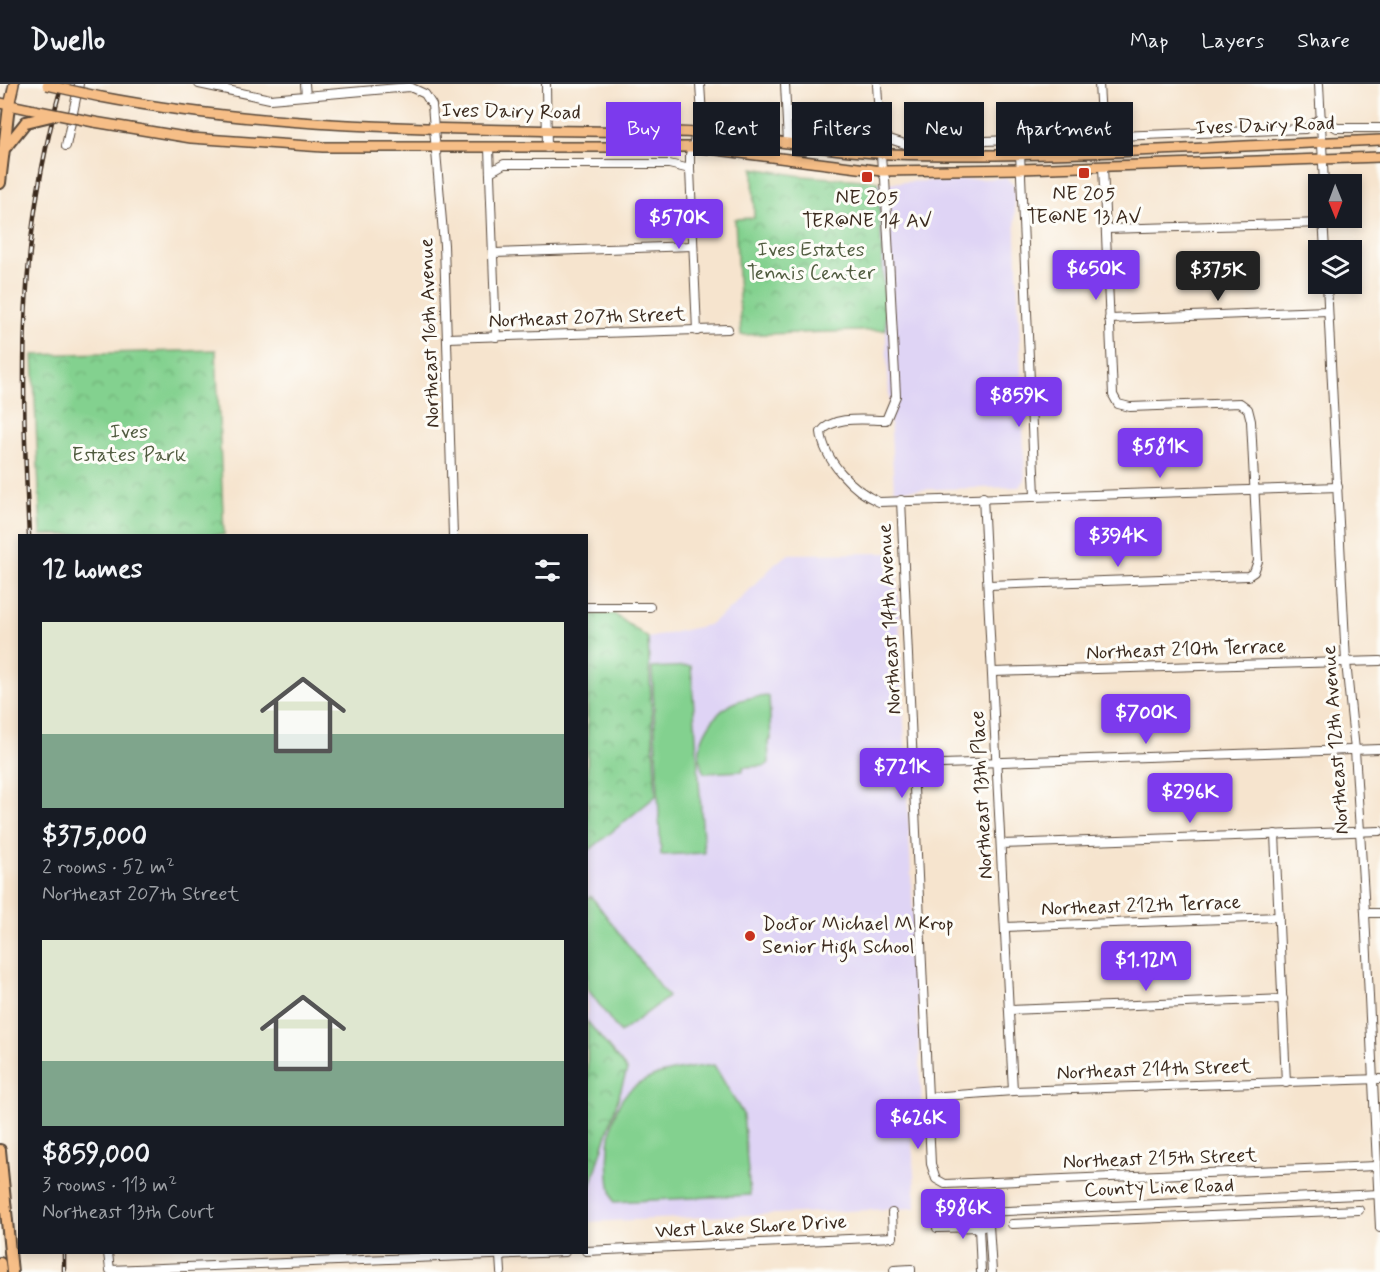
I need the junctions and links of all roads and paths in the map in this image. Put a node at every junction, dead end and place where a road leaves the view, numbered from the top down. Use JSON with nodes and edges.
{"nodes":[{"id":1,"x":14,"y":84,"type":"edge"},
{"id":2,"x":44,"y":84,"type":"edge"},
{"id":3,"x":199,"y":84,"type":"edge"},
{"id":4,"x":305,"y":84,"type":"edge"},
{"id":5,"x":546,"y":84,"type":"edge"},
{"id":6,"x":700,"y":84,"type":"edge"},
{"id":7,"x":785,"y":84,"type":"edge"},
{"id":8,"x":877,"y":84,"type":"edge"},
{"id":9,"x":1099,"y":84,"type":"edge"},
{"id":10,"x":1319,"y":84,"type":"edge"},
{"id":11,"x":79,"y":87,"type":"edge"},
{"id":12,"x":306,"y":96,"type":"junction"},
{"id":13,"x":701,"y":102,"type":"edge"},
{"id":14,"x":878,"y":102,"type":"edge"},
{"id":15,"x":1100,"y":102,"type":"edge"},
{"id":16,"x":4,"y":105,"type":"edge"},
{"id":17,"x":55,"y":115,"type":"junction"},
{"id":18,"x":1321,"y":118,"type":"junction"},
{"id":19,"x":1380,"y":128,"type":"edge"},
{"id":20,"x":435,"y":129,"type":"junction"},
{"id":21,"x":547,"y":132,"type":"junction"},
{"id":22,"x":693,"y":134,"type":"edge"},
{"id":23,"x":1133,"y":134,"type":"edge"},
{"id":24,"x":892,"y":140,"type":"edge"},
{"id":25,"x":996,"y":140,"type":"edge"},
{"id":26,"x":1380,"y":140,"type":"edge"},
{"id":27,"x":780,"y":142,"type":"edge"},
{"id":28,"x":1322,"y":142,"type":"junction"},
{"id":29,"x":788,"y":143,"type":"junction"},
{"id":30,"x":792,"y":143,"type":"edge"},
{"id":31,"x":66,"y":146,"type":"dead end"},
{"id":32,"x":5,"y":147,"type":"junction"},
{"id":33,"x":693,"y":147,"type":"joint"},
{"id":34,"x":436,"y":148,"type":"junction"},
{"id":35,"x":489,"y":148,"type":"junction"},
{"id":36,"x":547,"y":148,"type":"junction"},
{"id":37,"x":1133,"y":149,"type":"edge"},
{"id":38,"x":892,"y":153,"type":"edge"},
{"id":39,"x":996,"y":153,"type":"edge"},
{"id":40,"x":764,"y":156,"type":"edge"},
{"id":41,"x":881,"y":156,"type":"edge"},
{"id":42,"x":1020,"y":156,"type":"edge"},
{"id":43,"x":1380,"y":157,"type":"edge"},
{"id":44,"x":1323,"y":159,"type":"junction"},
{"id":45,"x":1103,"y":166,"type":"junction"},
{"id":46,"x":690,"y":169,"type":"junction"},
{"id":47,"x":1021,"y":169,"type":"junction"},
{"id":48,"x":882,"y":171,"type":"junction"},
{"id":49,"x":490,"y":172,"type":"junction"},
{"id":50,"x":1324,"y":174,"type":"edge"},
{"id":51,"x":0,"y":183,"type":"edge"},
{"id":52,"x":1308,"y":221,"type":"edge"},
{"id":53,"x":1106,"y":229,"type":"junction"},
{"id":54,"x":692,"y":246,"type":"junction"},
{"id":55,"x":494,"y":253,"type":"junction"},
{"id":56,"x":1327,"y":294,"type":"edge"},
{"id":57,"x":1328,"y":311,"type":"junction"},
{"id":58,"x":1109,"y":319,"type":"junction"},
{"id":59,"x":728,"y":329,"type":"dead end"},
{"id":60,"x":697,"y":331,"type":"junction"},
{"id":61,"x":496,"y":337,"type":"junction"},
{"id":62,"x":447,"y":338,"type":"junction"},
{"id":63,"x":1338,"y":487,"type":"junction"},
{"id":64,"x":1254,"y":490,"type":"junction"},
{"id":65,"x":1035,"y":495,"type":"junction"},
{"id":66,"x":983,"y":497,"type":"junction"},
{"id":67,"x":901,"y":500,"type":"junction"},
{"id":68,"x":453,"y":534,"type":"edge"},
{"id":69,"x":988,"y":585,"type":"junction"},
{"id":70,"x":588,"y":607,"type":"edge"},
{"id":71,"x":650,"y":607,"type":"dead end"},
{"id":72,"x":1380,"y":661,"type":"edge"},
{"id":73,"x":1346,"y":662,"type":"junction"},
{"id":74,"x":993,"y":672,"type":"junction"},
{"id":75,"x":1380,"y":748,"type":"edge"},
{"id":76,"x":1355,"y":750,"type":"junction"},
{"id":77,"x":996,"y":763,"type":"junction"},
{"id":78,"x":913,"y":765,"type":"junction"},
{"id":79,"x":1360,"y":831,"type":"junction"},
{"id":80,"x":1380,"y":831,"type":"edge"},
{"id":81,"x":1275,"y":834,"type":"junction"},
{"id":82,"x":1001,"y":844,"type":"junction"},
{"id":83,"x":1365,"y":913,"type":"junction"},
{"id":84,"x":1380,"y":913,"type":"edge"},
{"id":85,"x":1279,"y":917,"type":"junction"},
{"id":86,"x":1005,"y":927,"type":"junction"},
{"id":87,"x":1283,"y":999,"type":"junction"},
{"id":88,"x":1011,"y":1010,"type":"junction"},
{"id":89,"x":1376,"y":1079,"type":"edge"},
{"id":90,"x":1286,"y":1083,"type":"junction"},
{"id":91,"x":1013,"y":1091,"type":"junction"},
{"id":92,"x":930,"y":1097,"type":"junction"},
{"id":93,"x":1377,"y":1130,"type":"edge"},
{"id":94,"x":0,"y":1149,"type":"edge"},
{"id":95,"x":1376,"y":1166,"type":"junction"},
{"id":96,"x":945,"y":1184,"type":"joint"},
{"id":97,"x":1379,"y":1194,"type":"edge"},
{"id":98,"x":942,"y":1205,"type":"dead end"},
{"id":99,"x":1359,"y":1209,"type":"dead end"},
{"id":100,"x":984,"y":1212,"type":"junction"},
{"id":101,"x":892,"y":1213,"type":"dead end"},
{"id":102,"x":1012,"y":1224,"type":"dead end"},
{"id":103,"x":979,"y":1227,"type":"junction"},
{"id":104,"x":989,"y":1227,"type":"junction"},
{"id":105,"x":937,"y":1228,"type":"dead end"},
{"id":106,"x":1380,"y":1228,"type":"edge"},
{"id":107,"x":588,"y":1251,"type":"edge"},
{"id":108,"x":108,"y":1254,"type":"edge"},
{"id":109,"x":532,"y":1254,"type":"edge"},
{"id":110,"x":500,"y":1256,"type":"junction"},
{"id":111,"x":0,"y":1263,"type":"edge"},
{"id":112,"x":264,"y":1268,"type":"edge"},
{"id":113,"x":209,"y":1270,"type":"edge"},
{"id":114,"x":894,"y":1270,"type":"dead end"},
{"id":115,"x":110,"y":1271,"type":"edge"},
{"id":116,"x":1,"y":1272,"type":"edge"},
{"id":117,"x":12,"y":1272,"type":"edge"},
{"id":118,"x":501,"y":1272,"type":"edge"},
{"id":119,"x":911,"y":1272,"type":"edge"},
{"id":120,"x":981,"y":1272,"type":"edge"},
{"id":121,"x":992,"y":1272,"type":"edge"}],
"edges":[{"from":1,"to":16,"type":"main road"},
{"from":2,"to":20,"type":"main road","name":"Ives Dairy Road","bridge":true},
{"from":3,"to":12,"type":"street","name":"Northeast 16th Avenue"},
{"from":4,"to":12,"type":"street"},
{"from":5,"to":21,"type":"street"},
{"from":6,"to":13,"type":"street"},
{"from":7,"to":29,"type":"street"},
{"from":8,"to":14,"type":"street","name":"Northeast 14th Avenue"},
{"from":9,"to":15,"type":"street"},
{"from":10,"to":18,"type":"street"},
{"from":11,"to":31,"type":"street"},
{"from":12,"to":20,"type":"street","name":"Northeast 16th Avenue"},
{"from":16,"to":17,"type":"main road","name":"Ives Dairy Road","bridge":true},
{"from":16,"to":32,"type":"highway"},
{"from":17,"to":32,"type":"highway","bridge":true},
{"from":17,"to":34,"type":"main road","name":"Ives Dairy Road","bridge":true},
{"from":18,"to":19,"type":"street"},
{"from":18,"to":23,"type":"street"},
{"from":18,"to":28,"type":"street"},
{"from":20,"to":21,"type":"main road","name":"Ives Dairy Road"},
{"from":20,"to":34,"type":"street","name":"Northeast 16th Avenue"},
{"from":21,"to":22,"type":"main road","name":"Ives Dairy Road"},
{"from":21,"to":36,"type":"street"},
{"from":24,"to":25,"type":"street"},
{"from":26,"to":28,"type":"main road","name":"Ives Dairy Road"},
{"from":27,"to":29,"type":"main road","name":"Ives Dairy Road"},
{"from":28,"to":37,"type":"main road","name":"Ives Dairy Road"},
{"from":28,"to":44,"type":"street"},
{"from":29,"to":30,"type":"main road","name":"Ives Dairy Road"},
{"from":32,"to":51,"type":"highway"},
{"from":33,"to":36,"type":"main road","name":"Ives Dairy Road"},
{"from":33,"to":46,"type":"street"},
{"from":34,"to":35,"type":"main road","name":"Ives Dairy Road"},
{"from":34,"to":62,"type":"street","name":"Northeast 16th Avenue"},
{"from":35,"to":36,"type":"main road","name":"Ives Dairy Road"},
{"from":35,"to":49,"type":"street"},
{"from":38,"to":39,"type":"main road","name":"Ives Dairy Road"},
{"from":40,"to":48,"type":"main road","name":"Ives Dairy Road"},
{"from":41,"to":48,"type":"street","name":"Northeast 14th Avenue"},
{"from":42,"to":47,"type":"street"},
{"from":43,"to":44,"type":"main road","name":"Ives Dairy Road"},
{"from":44,"to":45,"type":"main road","name":"Ives Dairy Road"},
{"from":44,"to":50,"type":"street"},
{"from":45,"to":47,"type":"main road","name":"Ives Dairy Road"},
{"from":45,"to":53,"type":"street"},
{"from":46,"to":49,"type":"street"},
{"from":46,"to":54,"type":"street"},
{"from":47,"to":48,"type":"main road","name":"Ives Dairy Road"},
{"from":47,"to":65,"type":"street"},
{"from":48,"to":67,"type":"street","name":"Northeast 14th Avenue"},
{"from":49,"to":55,"type":"street"},
{"from":52,"to":53,"type":"street"},
{"from":53,"to":58,"type":"street"},
{"from":54,"to":55,"type":"street"},
{"from":54,"to":60,"type":"street"},
{"from":55,"to":61,"type":"street"},
{"from":56,"to":57,"type":"street","name":"Northeast 12th Avenue"},
{"from":57,"to":58,"type":"street"},
{"from":57,"to":63,"type":"street","name":"Northeast 12th Avenue"},
{"from":58,"to":64,"type":"street"},
{"from":59,"to":60,"type":"street","name":"Northeast 207th Street"},
{"from":60,"to":61,"type":"street","name":"Northeast 207th Street"},
{"from":61,"to":62,"type":"street","name":"Northeast 207th Street"},
{"from":62,"to":68,"type":"street","name":"Northeast 16th Avenue"},
{"from":63,"to":64,"type":"street"},
{"from":63,"to":73,"type":"street","name":"Northeast 12th Avenue"},
{"from":64,"to":65,"type":"street"},
{"from":64,"to":69,"type":"street"},
{"from":65,"to":66,"type":"street"},
{"from":66,"to":67,"type":"street"},
{"from":66,"to":69,"type":"street","name":"Northeast 13th Place"},
{"from":67,"to":78,"type":"street","name":"Northeast 14th Avenue"},
{"from":69,"to":74,"type":"street","name":"Northeast 13th Place"},
{"from":70,"to":71,"type":"street"},
{"from":72,"to":73,"type":"street","name":"Northeast 210th Terrace"},
{"from":73,"to":74,"type":"street","name":"Northeast 210th Terrace"},
{"from":73,"to":76,"type":"street","name":"Northeast 12th Avenue"},
{"from":74,"to":77,"type":"street","name":"Northeast 13th Place"},
{"from":75,"to":76,"type":"street"},
{"from":76,"to":77,"type":"street"},
{"from":76,"to":79,"type":"street","name":"Northeast 12th Avenue"},
{"from":77,"to":78,"type":"street"},
{"from":77,"to":82,"type":"street","name":"Northeast 13th Place"},
{"from":78,"to":92,"type":"street","name":"Northeast 14th Avenue"},
{"from":79,"to":80,"type":"street"},
{"from":79,"to":81,"type":"street"},
{"from":79,"to":83,"type":"street","name":"Northeast 12th Avenue"},
{"from":81,"to":82,"type":"street"},
{"from":81,"to":85,"type":"street"},
{"from":82,"to":86,"type":"street","name":"Northeast 13th Place"},
{"from":83,"to":84,"type":"street"},
{"from":83,"to":89,"type":"street","name":"Northeast 12th Avenue"},
{"from":85,"to":86,"type":"street","name":"Northeast 212th Terrace"},
{"from":85,"to":87,"type":"street"},
{"from":86,"to":88,"type":"street","name":"Northeast 13th Place"},
{"from":87,"to":88,"type":"street"},
{"from":87,"to":90,"type":"street"},
{"from":88,"to":91,"type":"street","name":"Northeast 13th Place"},
{"from":89,"to":90,"type":"street","name":"Northeast 214th Street"},
{"from":89,"to":93,"type":"street","name":"Northeast 12th Avenue"},
{"from":90,"to":91,"type":"street","name":"Northeast 214th Street"},
{"from":91,"to":92,"type":"street","name":"Northeast 214th Street"},
{"from":92,"to":96,"type":"street","name":"Northeast 14th Avenue"},
{"from":93,"to":95,"type":"street","name":"Northeast 12th Avenue"},
{"from":94,"to":117,"type":"highway"},
{"from":95,"to":96,"type":"street","name":"Northeast 215th Street"},
{"from":95,"to":97,"type":"street","name":"Northeast 12th Avenue"},
{"from":97,"to":100,"type":"street","name":"County Line Road"},
{"from":97,"to":106,"type":"street","name":"Northeast 12th Avenue"},
{"from":98,"to":100,"type":"street","name":"County Line Road"},
{"from":99,"to":102,"type":"street"},
{"from":100,"to":103,"type":"street"},
{"from":100,"to":104,"type":"street"},
{"from":101,"to":107,"type":"street","name":"West Lake Shore Drive"},
{"from":103,"to":104,"type":"street"},
{"from":103,"to":105,"type":"street"},
{"from":103,"to":120,"type":"street"},
{"from":104,"to":121,"type":"street"},
{"from":108,"to":115,"type":"street"},
{"from":109,"to":110,"type":"street"},
{"from":110,"to":112,"type":"street"},
{"from":110,"to":118,"type":"street"},
{"from":111,"to":116,"type":"highway"},
{"from":112,"to":113,"type":"street"},
{"from":113,"to":115,"type":"street"},
{"from":114,"to":119,"type":"street"}]}
